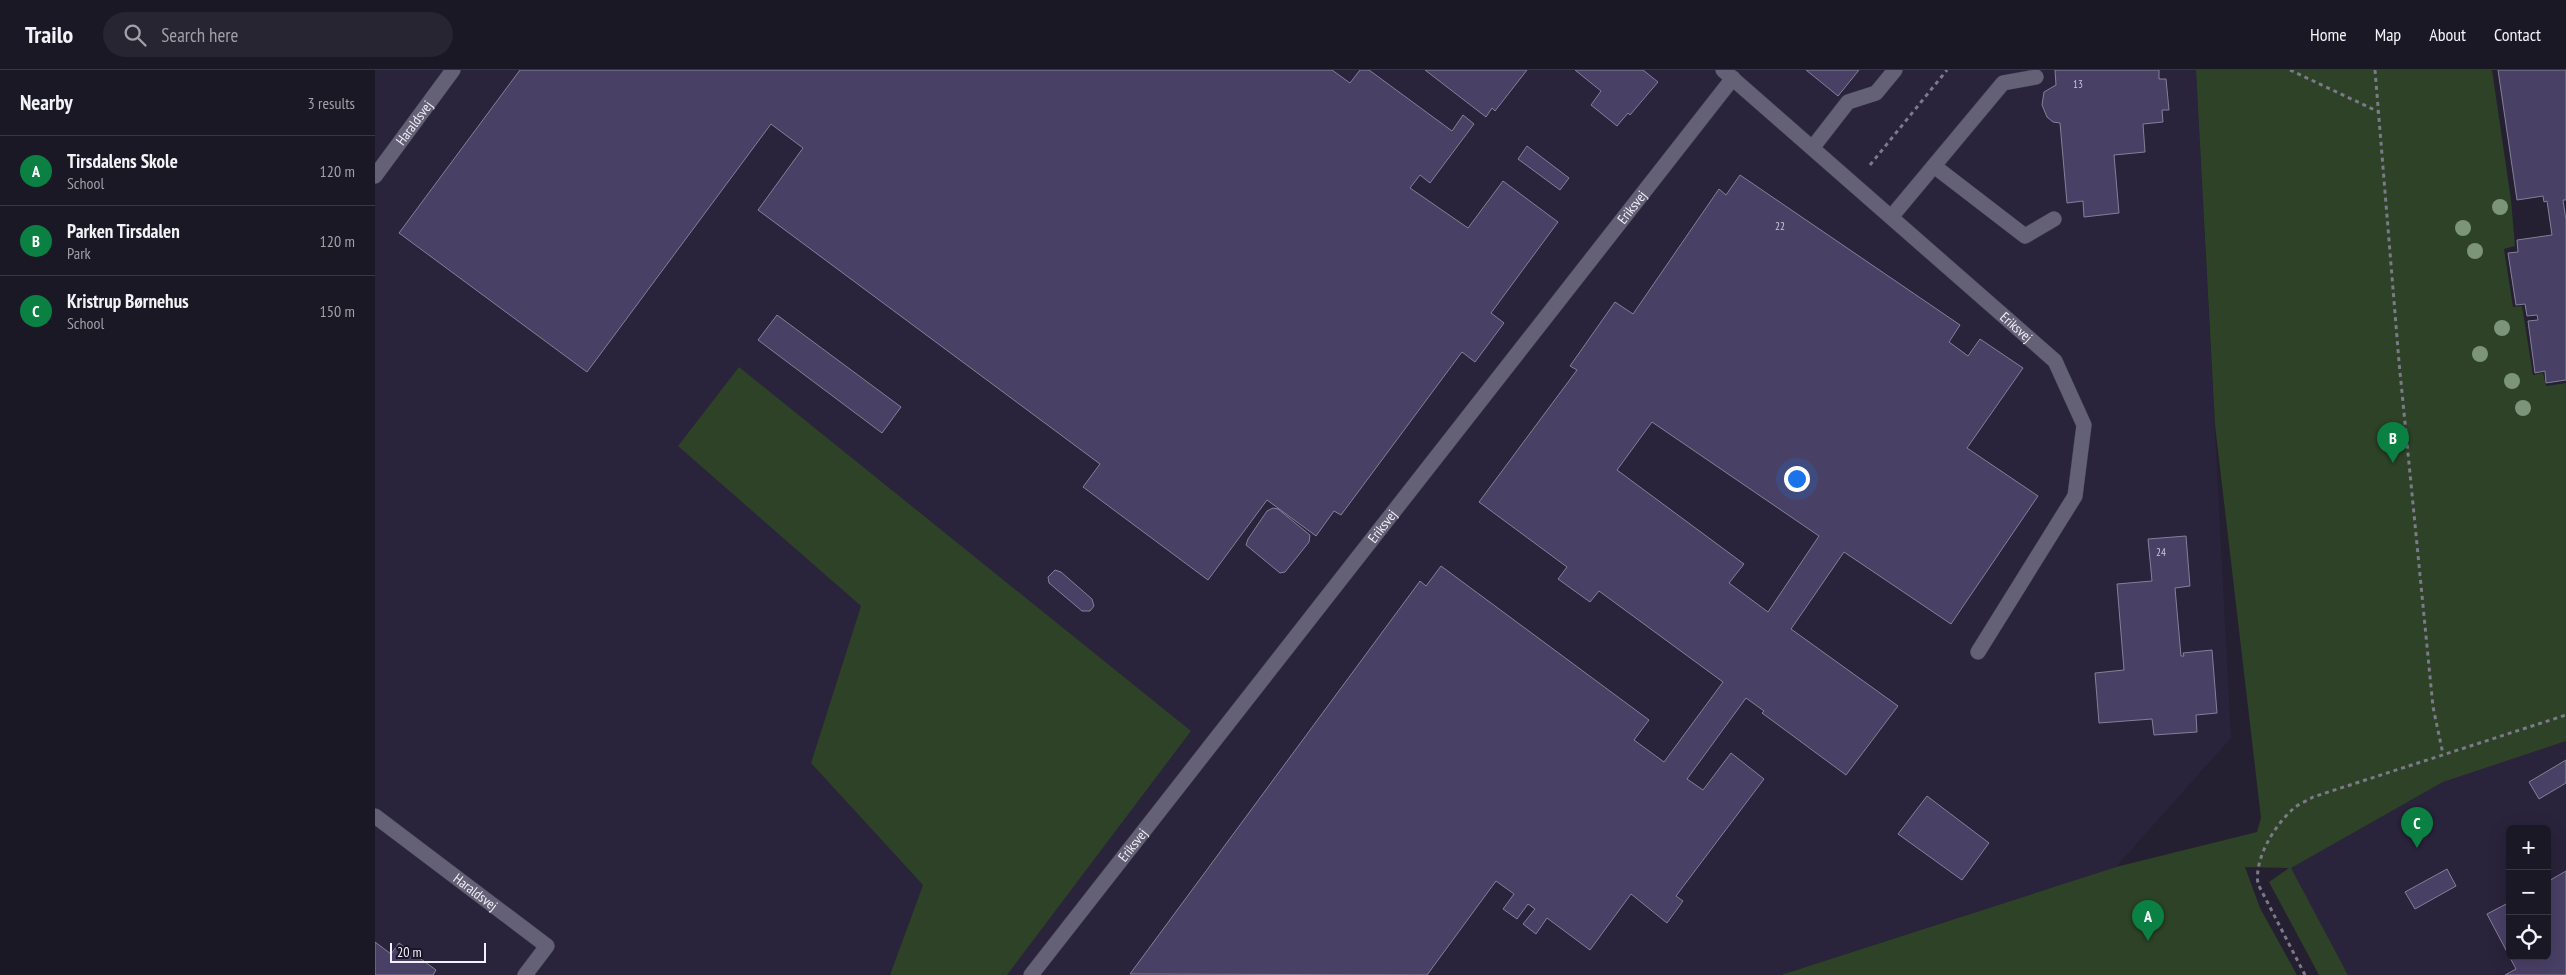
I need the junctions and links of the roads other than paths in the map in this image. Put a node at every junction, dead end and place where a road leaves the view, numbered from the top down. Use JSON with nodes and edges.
{"nodes":[{"id":1,"x":453,"y":70,"type":"edge"},
{"id":2,"x":1895,"y":70,"type":"edge"},
{"id":3,"x":1728,"y":74,"type":"edge"},
{"id":4,"x":2036,"y":77,"type":"dead end"},
{"id":5,"x":1813,"y":147,"type":"junction"},
{"id":6,"x":1934,"y":166,"type":"junction"},
{"id":7,"x":375,"y":176,"type":"edge"},
{"id":8,"x":1892,"y":216,"type":"junction"},
{"id":9,"x":2054,"y":219,"type":"dead end"},
{"id":10,"x":1978,"y":652,"type":"dead end"},
{"id":11,"x":375,"y":816,"type":"edge"},
{"id":12,"x":525,"y":975,"type":"edge"},
{"id":13,"x":1031,"y":975,"type":"edge"}],
"edges":[{"from":1,"to":7,"type":"street","name":"Haraldsvej"},
{"from":2,"to":5,"type":"street"},
{"from":3,"to":5,"type":"street","name":"Eriksvej"},
{"from":3,"to":13,"type":"street","name":"Eriksvej"},
{"from":4,"to":6,"type":"street"},
{"from":5,"to":8,"type":"street","name":"Eriksvej"},
{"from":6,"to":8,"type":"street"},
{"from":6,"to":9,"type":"street"},
{"from":8,"to":10,"type":"street","name":"Eriksvej"},
{"from":11,"to":12,"type":"street","name":"Haraldsvej"}]}
